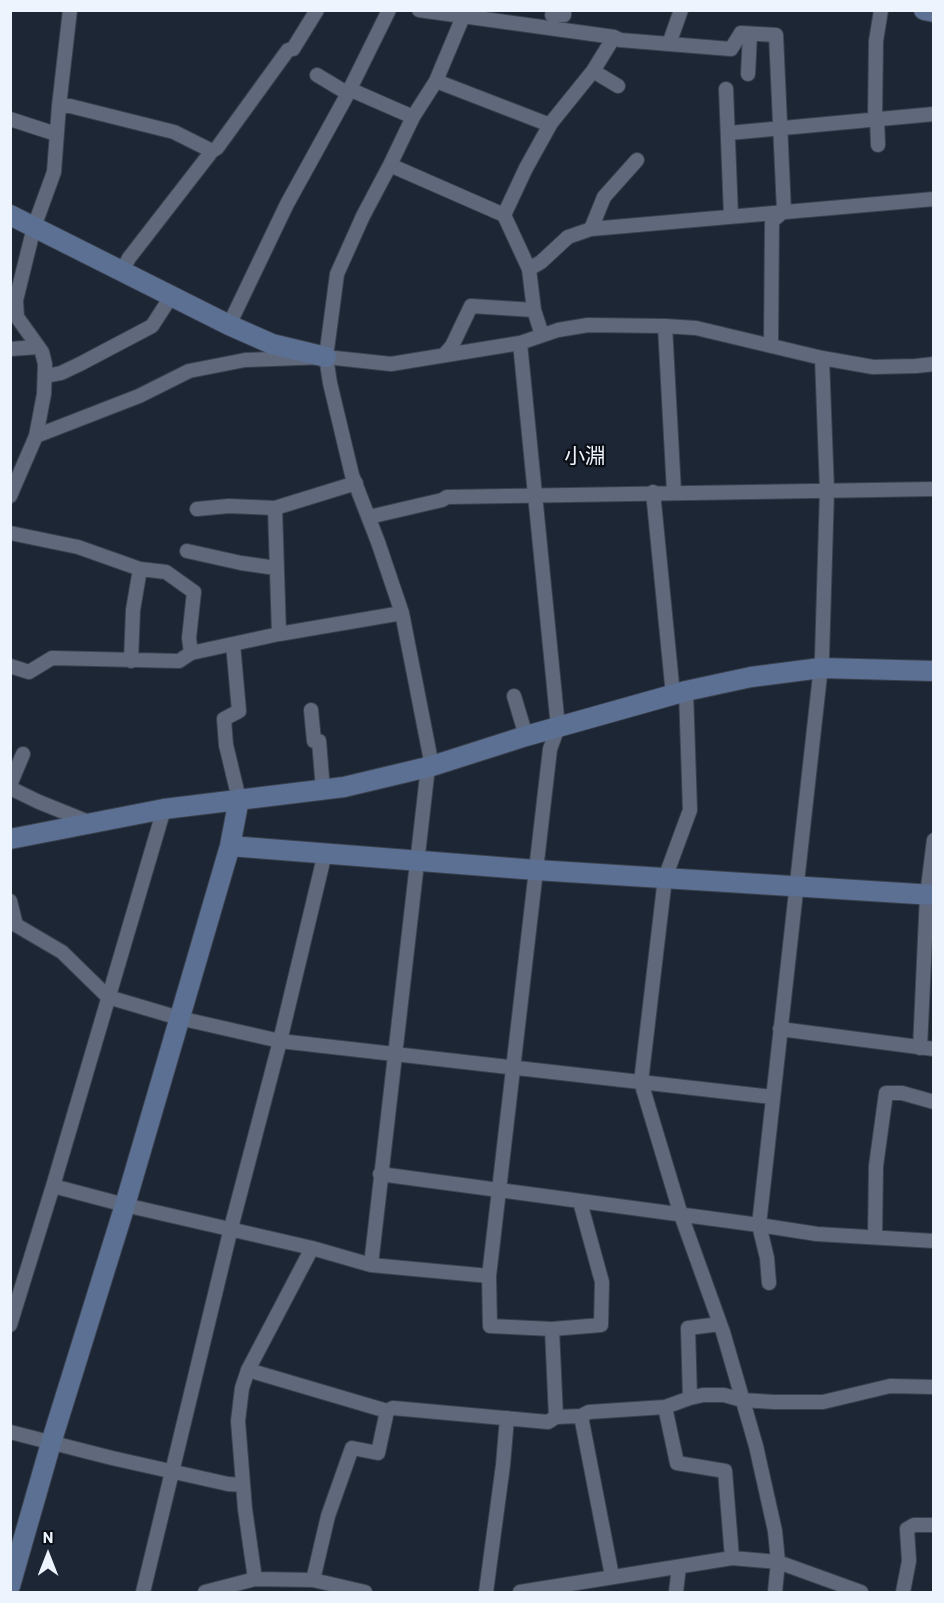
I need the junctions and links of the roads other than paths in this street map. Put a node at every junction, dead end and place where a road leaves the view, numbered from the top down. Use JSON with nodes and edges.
{"nodes":[{"id":1,"x":70,"y":10,"type":"edge"},
{"id":2,"x":317,"y":10,"type":"edge"},
{"id":3,"x":389,"y":10,"type":"edge"},
{"id":4,"x":419,"y":10,"type":"edge"},
{"id":5,"x":681,"y":10,"type":"edge"},
{"id":6,"x":881,"y":10,"type":"edge"},
{"id":7,"x":924,"y":10,"type":"edge"},
{"id":8,"x":933,"y":12,"type":"edge"},
{"id":9,"x":463,"y":13,"type":"edge"},
{"id":10,"x":750,"y":34,"type":"junction"},
{"id":11,"x":614,"y":37,"type":"junction"},
{"id":12,"x":669,"y":44,"type":"junction"},
{"id":13,"x":593,"y":71,"type":"junction"},
{"id":14,"x":748,"y":74,"type":"dead end"},
{"id":15,"x":317,"y":75,"type":"dead end"},
{"id":16,"x":436,"y":81,"type":"junction"},
{"id":17,"x":618,"y":86,"type":"dead end"},
{"id":18,"x":726,"y":89,"type":"dead end"},
{"id":19,"x":348,"y":91,"type":"junction"},
{"id":20,"x":59,"y":106,"type":"junction"},
{"id":21,"x":933,"y":114,"type":"edge"},
{"id":22,"x":413,"y":117,"type":"junction"},
{"id":23,"x":876,"y":119,"type":"junction"},
{"id":24,"x":11,"y":120,"type":"edge"},
{"id":25,"x":550,"y":126,"type":"junction"},
{"id":26,"x":780,"y":128,"type":"junction"},
{"id":27,"x":729,"y":133,"type":"junction"},
{"id":28,"x":57,"y":134,"type":"junction"},
{"id":29,"x":878,"y":146,"type":"dead end"},
{"id":30,"x":729,"y":149,"type":"junction"},
{"id":31,"x":714,"y":150,"type":"dead end"},
{"id":32,"x":212,"y":151,"type":"junction"},
{"id":33,"x":637,"y":160,"type":"dead end"},
{"id":34,"x":390,"y":165,"type":"junction"},
{"id":35,"x":933,"y":199,"type":"edge"},
{"id":36,"x":784,"y":211,"type":"junction"},
{"id":37,"x":10,"y":215,"type":"edge"},
{"id":38,"x":504,"y":215,"type":"junction"},
{"id":39,"x":731,"y":216,"type":"junction"},
{"id":40,"x":34,"y":227,"type":"junction"},
{"id":41,"x":591,"y":229,"type":"junction"},
{"id":42,"x":529,"y":269,"type":"junction"},
{"id":43,"x":122,"y":271,"type":"junction"},
{"id":44,"x":172,"y":295,"type":"junction"},
{"id":45,"x":534,"y":310,"type":"junction"},
{"id":46,"x":229,"y":325,"type":"junction"},
{"id":47,"x":664,"y":326,"type":"junction"},
{"id":48,"x":542,"y":335,"type":"junction"},
{"id":49,"x":520,"y":343,"type":"junction"},
{"id":50,"x":771,"y":346,"type":"junction"},
{"id":51,"x":38,"y":347,"type":"junction"},
{"id":52,"x":10,"y":348,"type":"edge"},
{"id":53,"x":444,"y":355,"type":"junction"},
{"id":54,"x":326,"y":357,"type":"junction"},
{"id":55,"x":822,"y":358,"type":"junction"},
{"id":56,"x":933,"y":364,"type":"edge"},
{"id":57,"x":46,"y":376,"type":"junction"},
{"id":58,"x":36,"y":436,"type":"junction"},
{"id":59,"x":356,"y":483,"type":"junction"},
{"id":60,"x":933,"y":489,"type":"edge"},
{"id":61,"x":827,"y":490,"type":"junction"},
{"id":62,"x":653,"y":492,"type":"junction"},
{"id":63,"x":674,"y":492,"type":"junction"},
{"id":64,"x":10,"y":496,"type":"edge"},
{"id":65,"x":535,"y":496,"type":"junction"},
{"id":66,"x":275,"y":508,"type":"junction"},
{"id":67,"x":197,"y":509,"type":"dead end"},
{"id":68,"x":369,"y":517,"type":"junction"},
{"id":69,"x":10,"y":533,"type":"edge"},
{"id":70,"x":187,"y":551,"type":"dead end"},
{"id":71,"x":276,"y":568,"type":"junction"},
{"id":72,"x":140,"y":569,"type":"junction"},
{"id":73,"x":402,"y":613,"type":"junction"},
{"id":74,"x":279,"y":634,"type":"junction"},
{"id":75,"x":233,"y":644,"type":"junction"},
{"id":76,"x":191,"y":653,"type":"junction"},
{"id":77,"x":131,"y":661,"type":"junction"},
{"id":78,"x":10,"y":666,"type":"edge"},
{"id":79,"x":821,"y":668,"type":"junction"},
{"id":80,"x":933,"y":671,"type":"edge"},
{"id":81,"x":680,"y":693,"type":"junction"},
{"id":82,"x":514,"y":696,"type":"dead end"},
{"id":83,"x":310,"y":710,"type":"dead end"},
{"id":84,"x":558,"y":727,"type":"junction"},
{"id":85,"x":526,"y":736,"type":"junction"},
{"id":86,"x":23,"y":754,"type":"dead end"},
{"id":87,"x":430,"y":767,"type":"junction"},
{"id":88,"x":10,"y":786,"type":"edge"},
{"id":89,"x":323,"y":790,"type":"junction"},
{"id":90,"x":239,"y":799,"type":"junction"},
{"id":91,"x":164,"y":809,"type":"junction"},
{"id":92,"x":91,"y":823,"type":"junction"},
{"id":93,"x":10,"y":839,"type":"edge"},
{"id":94,"x":933,"y":840,"type":"edge"},
{"id":95,"x":231,"y":846,"type":"junction"},
{"id":96,"x":326,"y":853,"type":"junction"},
{"id":97,"x":417,"y":860,"type":"junction"},
{"id":98,"x":536,"y":870,"type":"junction"},
{"id":99,"x":665,"y":878,"type":"junction"},
{"id":100,"x":798,"y":886,"type":"junction"},
{"id":101,"x":930,"y":895,"type":"edge"},
{"id":102,"x":10,"y":901,"type":"edge"},
{"id":103,"x":108,"y":997,"type":"junction"},
{"id":104,"x":179,"y":1018,"type":"junction"},
{"id":105,"x":780,"y":1029,"type":"junction"},
{"id":106,"x":280,"y":1041,"type":"junction"},
{"id":107,"x":927,"y":1048,"type":"edge"},
{"id":108,"x":394,"y":1053,"type":"junction"},
{"id":109,"x":513,"y":1068,"type":"junction"},
{"id":110,"x":640,"y":1082,"type":"junction"},
{"id":111,"x":772,"y":1097,"type":"junction"},
{"id":112,"x":933,"y":1102,"type":"edge"},
{"id":113,"x":380,"y":1174,"type":"junction"},
{"id":114,"x":53,"y":1186,"type":"junction"},
{"id":115,"x":499,"y":1190,"type":"junction"},
{"id":116,"x":580,"y":1202,"type":"junction"},
{"id":117,"x":125,"y":1205,"type":"junction"},
{"id":118,"x":681,"y":1215,"type":"junction"},
{"id":119,"x":759,"y":1225,"type":"junction"},
{"id":120,"x":231,"y":1228,"type":"junction"},
{"id":121,"x":875,"y":1237,"type":"junction"},
{"id":122,"x":933,"y":1241,"type":"edge"},
{"id":123,"x":312,"y":1248,"type":"junction"},
{"id":124,"x":371,"y":1265,"type":"junction"},
{"id":125,"x":489,"y":1276,"type":"junction"},
{"id":126,"x":769,"y":1283,"type":"dead end"},
{"id":127,"x":720,"y":1324,"type":"junction"},
{"id":128,"x":10,"y":1325,"type":"edge"},
{"id":129,"x":552,"y":1329,"type":"junction"},
{"id":130,"x":248,"y":1370,"type":"junction"},
{"id":131,"x":933,"y":1387,"type":"edge"},
{"id":132,"x":690,"y":1398,"type":"junction"},
{"id":133,"x":742,"y":1400,"type":"junction"},
{"id":134,"x":665,"y":1407,"type":"junction"},
{"id":135,"x":387,"y":1411,"type":"junction"},
{"id":136,"x":581,"y":1416,"type":"junction"},
{"id":137,"x":556,"y":1417,"type":"junction"},
{"id":138,"x":507,"y":1419,"type":"junction"},
{"id":139,"x":10,"y":1432,"type":"edge"},
{"id":140,"x":51,"y":1443,"type":"junction"},
{"id":141,"x":172,"y":1471,"type":"junction"},
{"id":142,"x":243,"y":1485,"type":"junction"},
{"id":143,"x":933,"y":1525,"type":"edge"},
{"id":144,"x":732,"y":1558,"type":"junction"},
{"id":145,"x":778,"y":1562,"type":"junction"},
{"id":146,"x":680,"y":1567,"type":"junction"},
{"id":147,"x":612,"y":1576,"type":"junction"},
{"id":148,"x":255,"y":1579,"type":"junction"},
{"id":149,"x":313,"y":1580,"type":"junction"},
{"id":150,"x":10,"y":1586,"type":"edge"},
{"id":151,"x":285,"y":1586,"type":"edge"},
{"id":152,"x":542,"y":1590,"type":"edge"},
{"id":153,"x":142,"y":1593,"type":"edge"},
{"id":154,"x":205,"y":1593,"type":"edge"},
{"id":155,"x":365,"y":1593,"type":"edge"},
{"id":156,"x":486,"y":1593,"type":"edge"},
{"id":157,"x":520,"y":1593,"type":"edge"},
{"id":158,"x":676,"y":1593,"type":"edge"},
{"id":159,"x":775,"y":1593,"type":"edge"},
{"id":160,"x":861,"y":1593,"type":"edge"},
{"id":161,"x":903,"y":1593,"type":"edge"}],
"edges":[{"from":1,"to":20,"type":"street"},
{"from":2,"to":32,"type":"street"},
{"from":3,"to":19,"type":"street"},
{"from":4,"to":9,"type":"street"},
{"from":5,"to":12,"type":"street"},
{"from":6,"to":23,"type":"street"},
{"from":7,"to":8,"type":"street"},
{"from":9,"to":11,"type":"street"},
{"from":9,"to":16,"type":"street"},
{"from":10,"to":12,"type":"street"},
{"from":10,"to":14,"type":"street"},
{"from":10,"to":26,"type":"street"},
{"from":11,"to":12,"type":"street"},
{"from":11,"to":13,"type":"street"},
{"from":13,"to":17,"type":"street"},
{"from":13,"to":25,"type":"street"},
{"from":15,"to":19,"type":"street"},
{"from":16,"to":22,"type":"street"},
{"from":16,"to":25,"type":"street"},
{"from":18,"to":27,"type":"street"},
{"from":19,"to":22,"type":"street"},
{"from":19,"to":46,"type":"street"},
{"from":20,"to":28,"type":"street"},
{"from":20,"to":32,"type":"street"},
{"from":21,"to":23,"type":"street"},
{"from":22,"to":34,"type":"street"},
{"from":23,"to":26,"type":"street"},
{"from":23,"to":29,"type":"street"},
{"from":24,"to":28,"type":"street"},
{"from":25,"to":38,"type":"street"},
{"from":26,"to":27,"type":"street"},
{"from":26,"to":36,"type":"street"},
{"from":27,"to":30,"type":"street"},
{"from":28,"to":40,"type":"street"},
{"from":30,"to":31,"type":"street"},
{"from":30,"to":39,"type":"street"},
{"from":32,"to":43,"type":"street"},
{"from":33,"to":41,"type":"street"},
{"from":34,"to":38,"type":"street"},
{"from":34,"to":54,"type":"street"},
{"from":35,"to":36,"type":"street"},
{"from":36,"to":39,"type":"street"},
{"from":36,"to":50,"type":"street"},
{"from":37,"to":40,"type":"street"},
{"from":38,"to":42,"type":"street"},
{"from":39,"to":41,"type":"street"},
{"from":40,"to":43,"type":"street"},
{"from":40,"to":51,"type":"street"},
{"from":41,"to":42,"type":"street"},
{"from":42,"to":45,"type":"street"},
{"from":43,"to":44,"type":"street"},
{"from":44,"to":46,"type":"street"},
{"from":44,"to":57,"type":"street"},
{"from":45,"to":48,"type":"street"},
{"from":45,"to":53,"type":"street"},
{"from":46,"to":54,"type":"street"},
{"from":47,"to":48,"type":"street"},
{"from":47,"to":50,"type":"street"},
{"from":47,"to":63,"type":"street"},
{"from":48,"to":49,"type":"street"},
{"from":49,"to":53,"type":"street"},
{"from":49,"to":65,"type":"street"},
{"from":50,"to":55,"type":"street"},
{"from":51,"to":52,"type":"street"},
{"from":51,"to":57,"type":"street"},
{"from":53,"to":54,"type":"street"},
{"from":54,"to":58,"type":"street"},
{"from":54,"to":59,"type":"street"},
{"from":55,"to":56,"type":"street"},
{"from":55,"to":61,"type":"street"},
{"from":57,"to":58,"type":"street"},
{"from":58,"to":64,"type":"street"},
{"from":59,"to":66,"type":"street"},
{"from":59,"to":68,"type":"street"},
{"from":60,"to":61,"type":"street"},
{"from":61,"to":63,"type":"street"},
{"from":61,"to":79,"type":"street"},
{"from":62,"to":63,"type":"street"},
{"from":62,"to":65,"type":"street"},
{"from":62,"to":81,"type":"street"},
{"from":65,"to":68,"type":"street"},
{"from":65,"to":84,"type":"street"},
{"from":66,"to":67,"type":"street"},
{"from":66,"to":71,"type":"street"},
{"from":68,"to":73,"type":"street"},
{"from":69,"to":72,"type":"street"},
{"from":70,"to":71,"type":"street"},
{"from":71,"to":74,"type":"street"},
{"from":72,"to":76,"type":"street"},
{"from":72,"to":77,"type":"street"},
{"from":73,"to":74,"type":"street"},
{"from":73,"to":87,"type":"street"},
{"from":74,"to":75,"type":"street"},
{"from":75,"to":76,"type":"street"},
{"from":75,"to":90,"type":"street"},
{"from":76,"to":77,"type":"street"},
{"from":77,"to":78,"type":"street"},
{"from":79,"to":80,"type":"street"},
{"from":79,"to":81,"type":"street"},
{"from":79,"to":100,"type":"street"},
{"from":81,"to":84,"type":"street"},
{"from":81,"to":99,"type":"street"},
{"from":82,"to":85,"type":"street"},
{"from":83,"to":89,"type":"street"},
{"from":84,"to":85,"type":"street"},
{"from":84,"to":98,"type":"street"},
{"from":85,"to":87,"type":"street"},
{"from":86,"to":88,"type":"street"},
{"from":87,"to":89,"type":"street"},
{"from":87,"to":97,"type":"street"},
{"from":88,"to":92,"type":"street"},
{"from":89,"to":90,"type":"street"},
{"from":90,"to":91,"type":"street"},
{"from":90,"to":95,"type":"street"},
{"from":91,"to":92,"type":"street"},
{"from":91,"to":103,"type":"street"},
{"from":92,"to":93,"type":"street"},
{"from":94,"to":101,"type":"street"},
{"from":95,"to":96,"type":"street"},
{"from":95,"to":104,"type":"street"},
{"from":96,"to":97,"type":"street"},
{"from":96,"to":106,"type":"street"},
{"from":97,"to":98,"type":"street"},
{"from":97,"to":108,"type":"street"},
{"from":98,"to":99,"type":"street"},
{"from":98,"to":109,"type":"street"},
{"from":99,"to":100,"type":"street"},
{"from":99,"to":110,"type":"street"},
{"from":100,"to":101,"type":"street"},
{"from":100,"to":105,"type":"street"},
{"from":101,"to":107,"type":"street"},
{"from":102,"to":103,"type":"street"},
{"from":103,"to":104,"type":"street"},
{"from":103,"to":114,"type":"street"},
{"from":104,"to":106,"type":"street"},
{"from":104,"to":117,"type":"street"},
{"from":105,"to":107,"type":"street"},
{"from":105,"to":111,"type":"street"},
{"from":106,"to":108,"type":"street"},
{"from":106,"to":120,"type":"street"},
{"from":108,"to":109,"type":"street"},
{"from":108,"to":113,"type":"street"},
{"from":109,"to":110,"type":"street"},
{"from":109,"to":115,"type":"street"},
{"from":110,"to":111,"type":"street"},
{"from":110,"to":118,"type":"street"},
{"from":111,"to":119,"type":"street"},
{"from":112,"to":121,"type":"street"},
{"from":113,"to":115,"type":"street"},
{"from":113,"to":124,"type":"street"},
{"from":114,"to":117,"type":"street"},
{"from":114,"to":128,"type":"street"},
{"from":115,"to":116,"type":"street"},
{"from":115,"to":125,"type":"street"},
{"from":116,"to":118,"type":"street"},
{"from":116,"to":129,"type":"street"},
{"from":117,"to":120,"type":"street"},
{"from":117,"to":140,"type":"street"},
{"from":118,"to":119,"type":"street"},
{"from":118,"to":127,"type":"street"},
{"from":119,"to":121,"type":"street"},
{"from":119,"to":126,"type":"street"},
{"from":120,"to":123,"type":"street"},
{"from":120,"to":141,"type":"street"},
{"from":121,"to":122,"type":"street"},
{"from":123,"to":124,"type":"street"},
{"from":123,"to":130,"type":"street"},
{"from":124,"to":125,"type":"street"},
{"from":125,"to":129,"type":"street"},
{"from":127,"to":132,"type":"street"},
{"from":127,"to":133,"type":"street"},
{"from":129,"to":137,"type":"street"},
{"from":130,"to":135,"type":"street"},
{"from":130,"to":142,"type":"street"},
{"from":131,"to":133,"type":"street"},
{"from":132,"to":133,"type":"street"},
{"from":132,"to":134,"type":"street"},
{"from":133,"to":145,"type":"street"},
{"from":134,"to":136,"type":"street"},
{"from":134,"to":144,"type":"street"},
{"from":135,"to":138,"type":"street"},
{"from":135,"to":149,"type":"street"},
{"from":136,"to":137,"type":"street"},
{"from":136,"to":147,"type":"street"},
{"from":137,"to":138,"type":"street"},
{"from":138,"to":156,"type":"street"},
{"from":139,"to":140,"type":"street"},
{"from":140,"to":141,"type":"street"},
{"from":140,"to":150,"type":"street"},
{"from":141,"to":142,"type":"street"},
{"from":141,"to":153,"type":"street"},
{"from":142,"to":148,"type":"street"},
{"from":143,"to":161,"type":"street"},
{"from":144,"to":145,"type":"street"},
{"from":144,"to":146,"type":"street"},
{"from":145,"to":159,"type":"street"},
{"from":145,"to":160,"type":"street"},
{"from":146,"to":147,"type":"street"},
{"from":146,"to":158,"type":"street"},
{"from":147,"to":152,"type":"street"},
{"from":148,"to":151,"type":"street"},
{"from":148,"to":154,"type":"street"},
{"from":149,"to":151,"type":"street"},
{"from":149,"to":155,"type":"street"},
{"from":152,"to":157,"type":"street"}]}
